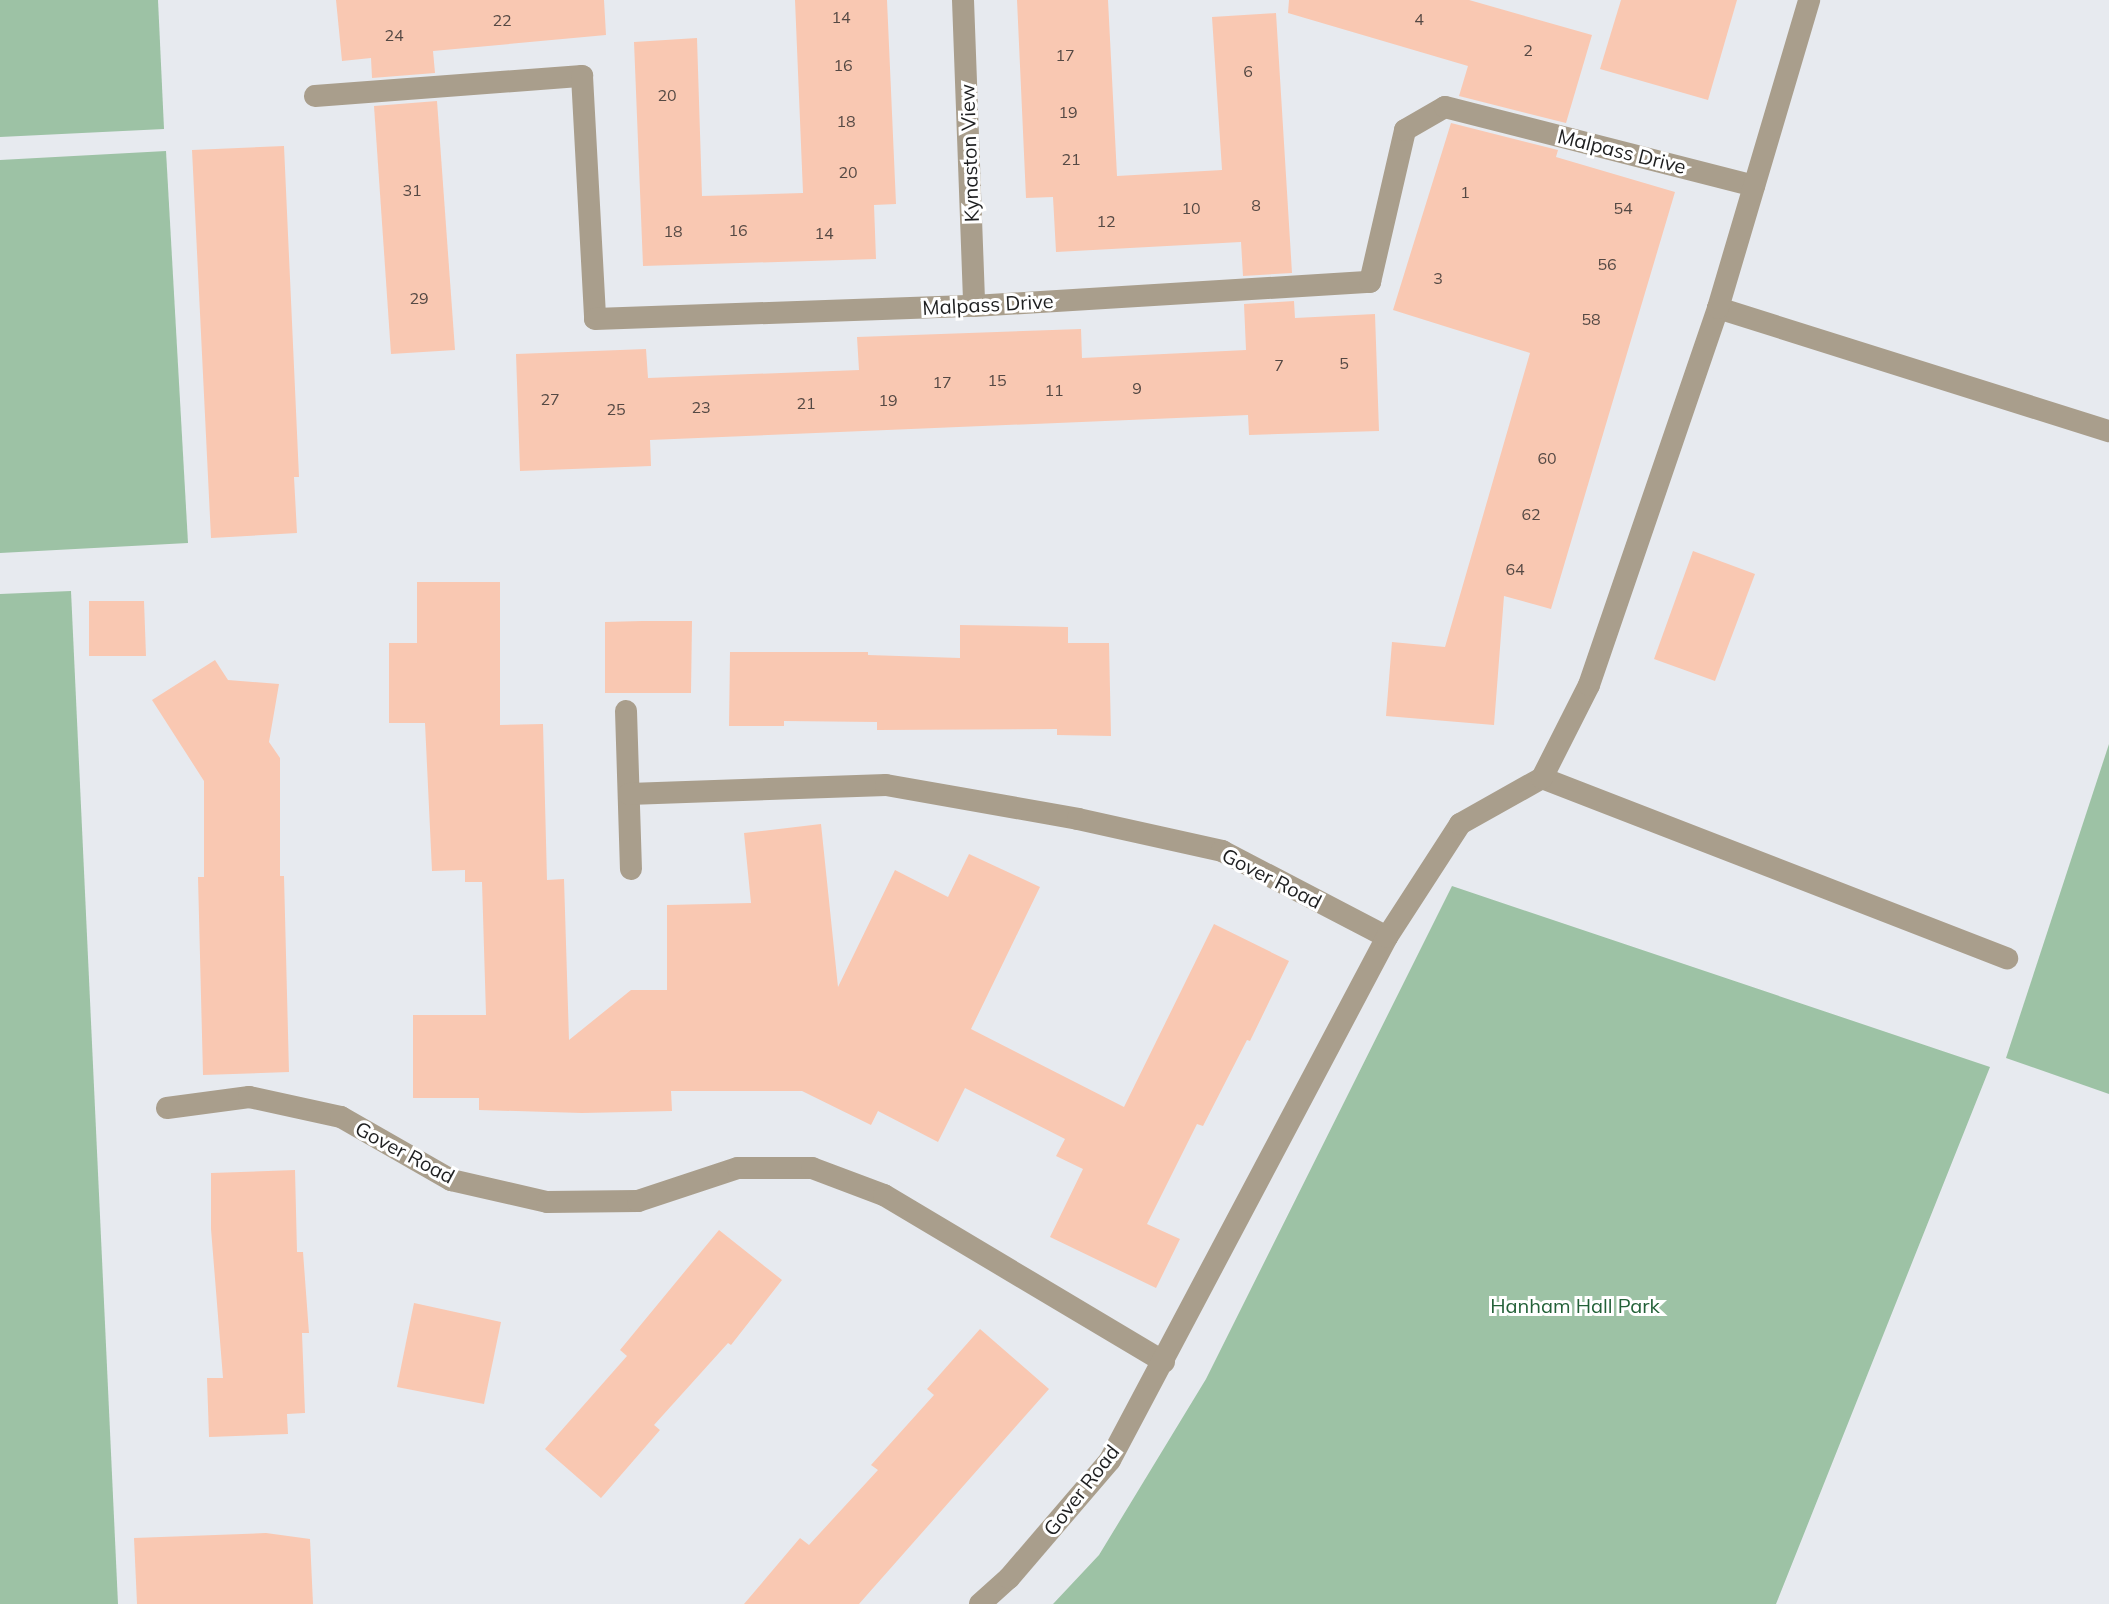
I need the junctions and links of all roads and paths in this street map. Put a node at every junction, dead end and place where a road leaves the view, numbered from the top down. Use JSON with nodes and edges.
{"nodes":[{"id":1,"x":963,"y":0,"type":"edge"},
{"id":2,"x":1809,"y":0,"type":"edge"},
{"id":3,"x":315,"y":96,"type":"dead end"},
{"id":4,"x":1754,"y":186,"type":"junction"},
{"id":5,"x":974,"y":306,"type":"junction"},
{"id":6,"x":1718,"y":308,"type":"junction"},
{"id":7,"x":2109,"y":431,"type":"edge"},
{"id":8,"x":626,"y":711,"type":"dead end"},
{"id":9,"x":1542,"y":778,"type":"junction"},
{"id":10,"x":629,"y":794,"type":"junction"},
{"id":11,"x":631,"y":869,"type":"dead end"},
{"id":12,"x":1387,"y":937,"type":"junction"},
{"id":13,"x":2007,"y":958,"type":"dead end"},
{"id":14,"x":167,"y":1108,"type":"dead end"},
{"id":15,"x":1164,"y":1362,"type":"junction"},
{"id":16,"x":980,"y":1604,"type":"edge"}],
"edges":[{"from":1,"to":5,"type":"street","name":"Kynaston View"},
{"from":2,"to":4,"type":"street"},
{"from":3,"to":5,"type":"street","name":"Malpass Drive"},
{"from":4,"to":5,"type":"street","name":"Malpass Drive"},
{"from":4,"to":6,"type":"street"},
{"from":6,"to":7,"type":"street"},
{"from":6,"to":9,"type":"street"},
{"from":8,"to":10,"type":"street"},
{"from":9,"to":12,"type":"street"},
{"from":9,"to":13,"type":"street"},
{"from":10,"to":11,"type":"street"},
{"from":10,"to":12,"type":"street","name":"Gover Road"},
{"from":12,"to":15,"type":"street","name":"Gover Road"},
{"from":14,"to":15,"type":"street","name":"Gover Road"},
{"from":15,"to":16,"type":"street","name":"Gover Road"}]}
